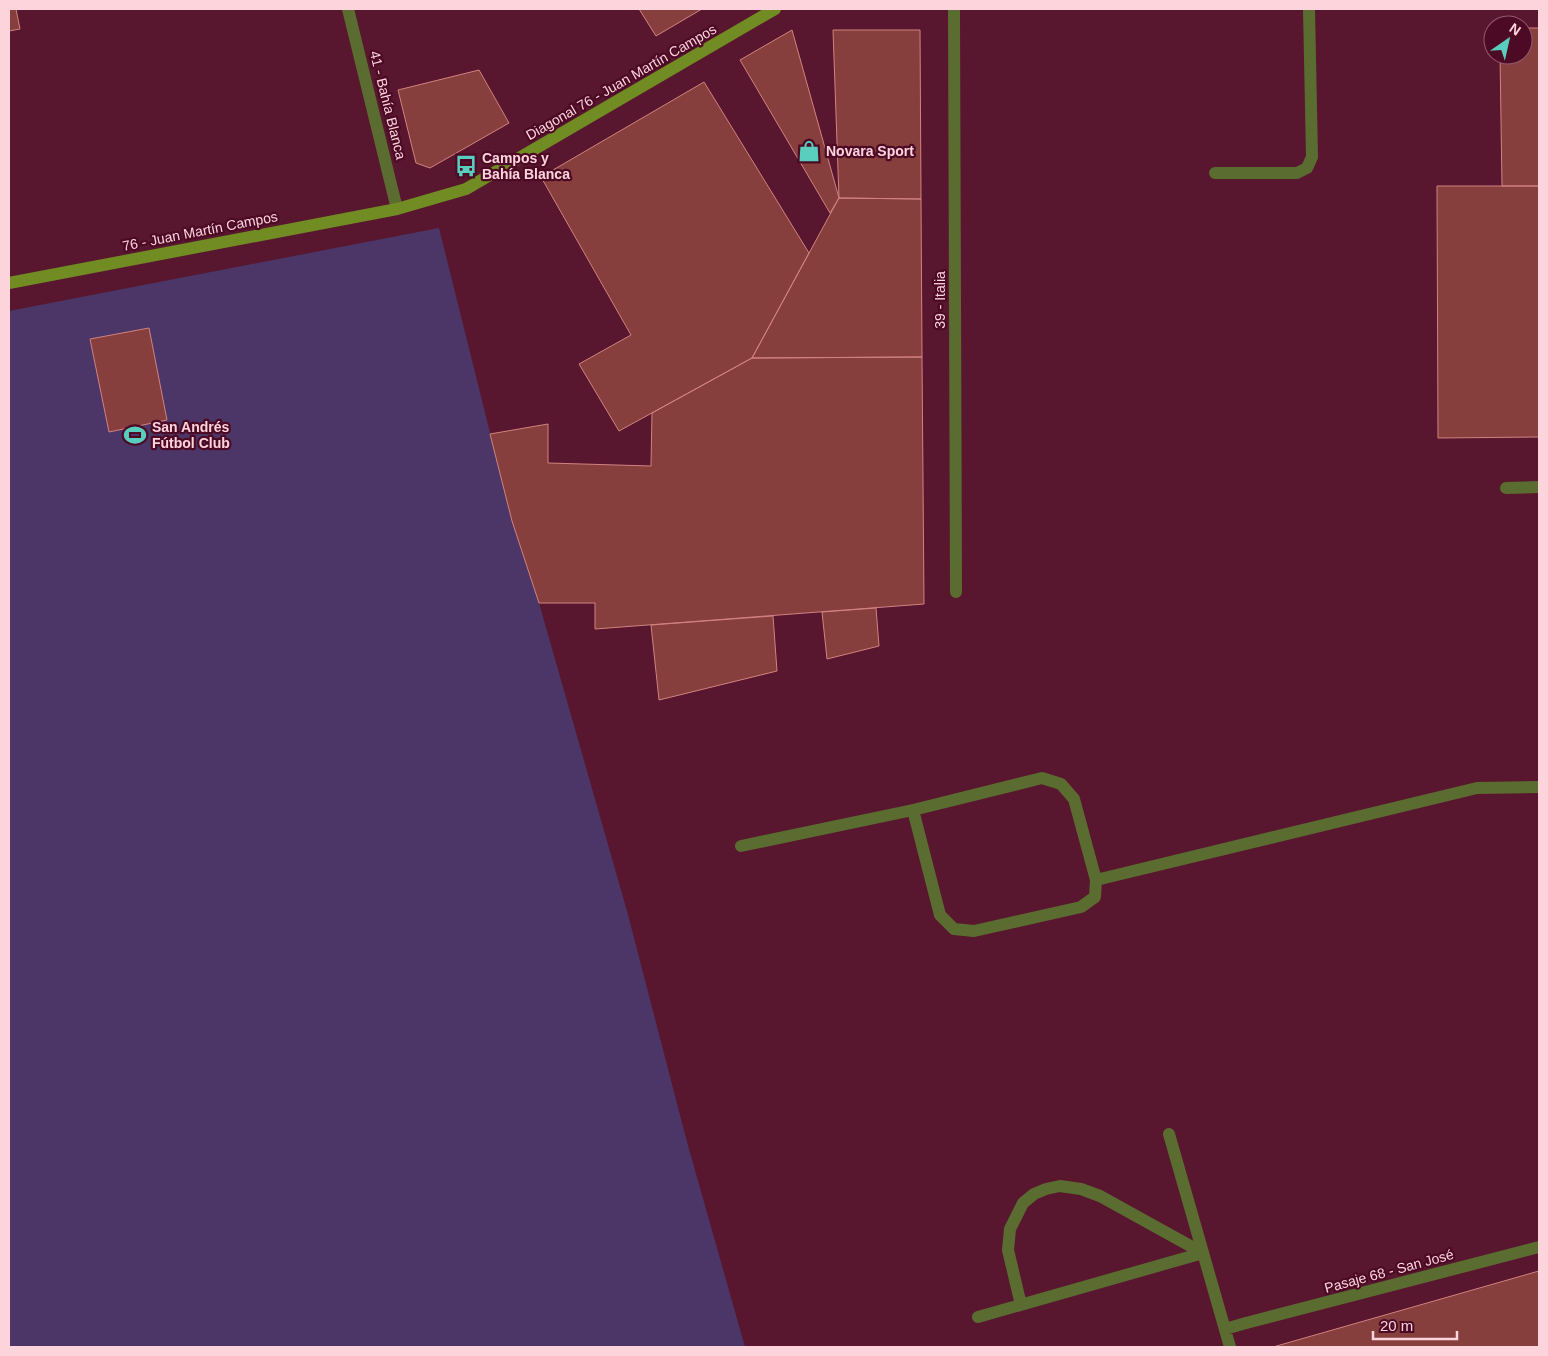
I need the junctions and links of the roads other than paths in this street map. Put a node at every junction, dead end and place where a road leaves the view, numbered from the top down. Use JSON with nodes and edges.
{"nodes":[{"id":1,"x":348,"y":9,"type":"edge"},
{"id":2,"x":775,"y":9,"type":"edge"},
{"id":3,"x":954,"y":9,"type":"edge"},
{"id":4,"x":1309,"y":9,"type":"edge"},
{"id":5,"x":1215,"y":173,"type":"dead end"},
{"id":6,"x":397,"y":209,"type":"junction"},
{"id":7,"x":9,"y":283,"type":"edge"},
{"id":8,"x":1539,"y":487,"type":"edge"},
{"id":9,"x":1506,"y":488,"type":"dead end"},
{"id":10,"x":956,"y":592,"type":"dead end"},
{"id":11,"x":1539,"y":787,"type":"edge"},
{"id":12,"x":914,"y":810,"type":"junction"},
{"id":13,"x":741,"y":846,"type":"dead end"},
{"id":14,"x":1096,"y":880,"type":"junction"},
{"id":15,"x":1169,"y":1134,"type":"dead end"},
{"id":16,"x":1539,"y":1247,"type":"edge"},
{"id":17,"x":1203,"y":1253,"type":"junction"},
{"id":18,"x":1021,"y":1305,"type":"junction"},
{"id":19,"x":978,"y":1317,"type":"dead end"},
{"id":20,"x":1224,"y":1328,"type":"junction"},
{"id":21,"x":1230,"y":1347,"type":"edge"}],
"edges":[{"from":1,"to":6,"type":"street","name":"41 - Bahía Blanca"},
{"from":2,"to":6,"type":"main road","name":"Diagonal 76 - Juan Martín Campos"},
{"from":3,"to":10,"type":"street","name":"39 - Italia"},
{"from":4,"to":5,"type":"street"},
{"from":6,"to":7,"type":"main road","name":"76 - Juan Martín Campos"},
{"from":8,"to":9,"type":"street"},
{"from":11,"to":14,"type":"street"},
{"from":12,"to":13,"type":"street"},
{"from":12,"to":14,"type":"street"},
{"from":12,"to":14,"type":"street"},
{"from":15,"to":17,"type":"street"},
{"from":16,"to":20,"type":"street","name":"Pasaje 68 - San José"},
{"from":17,"to":18,"type":"street"},
{"from":17,"to":18,"type":"street"},
{"from":17,"to":20,"type":"street"},
{"from":18,"to":19,"type":"street"},
{"from":20,"to":21,"type":"street"}]}
